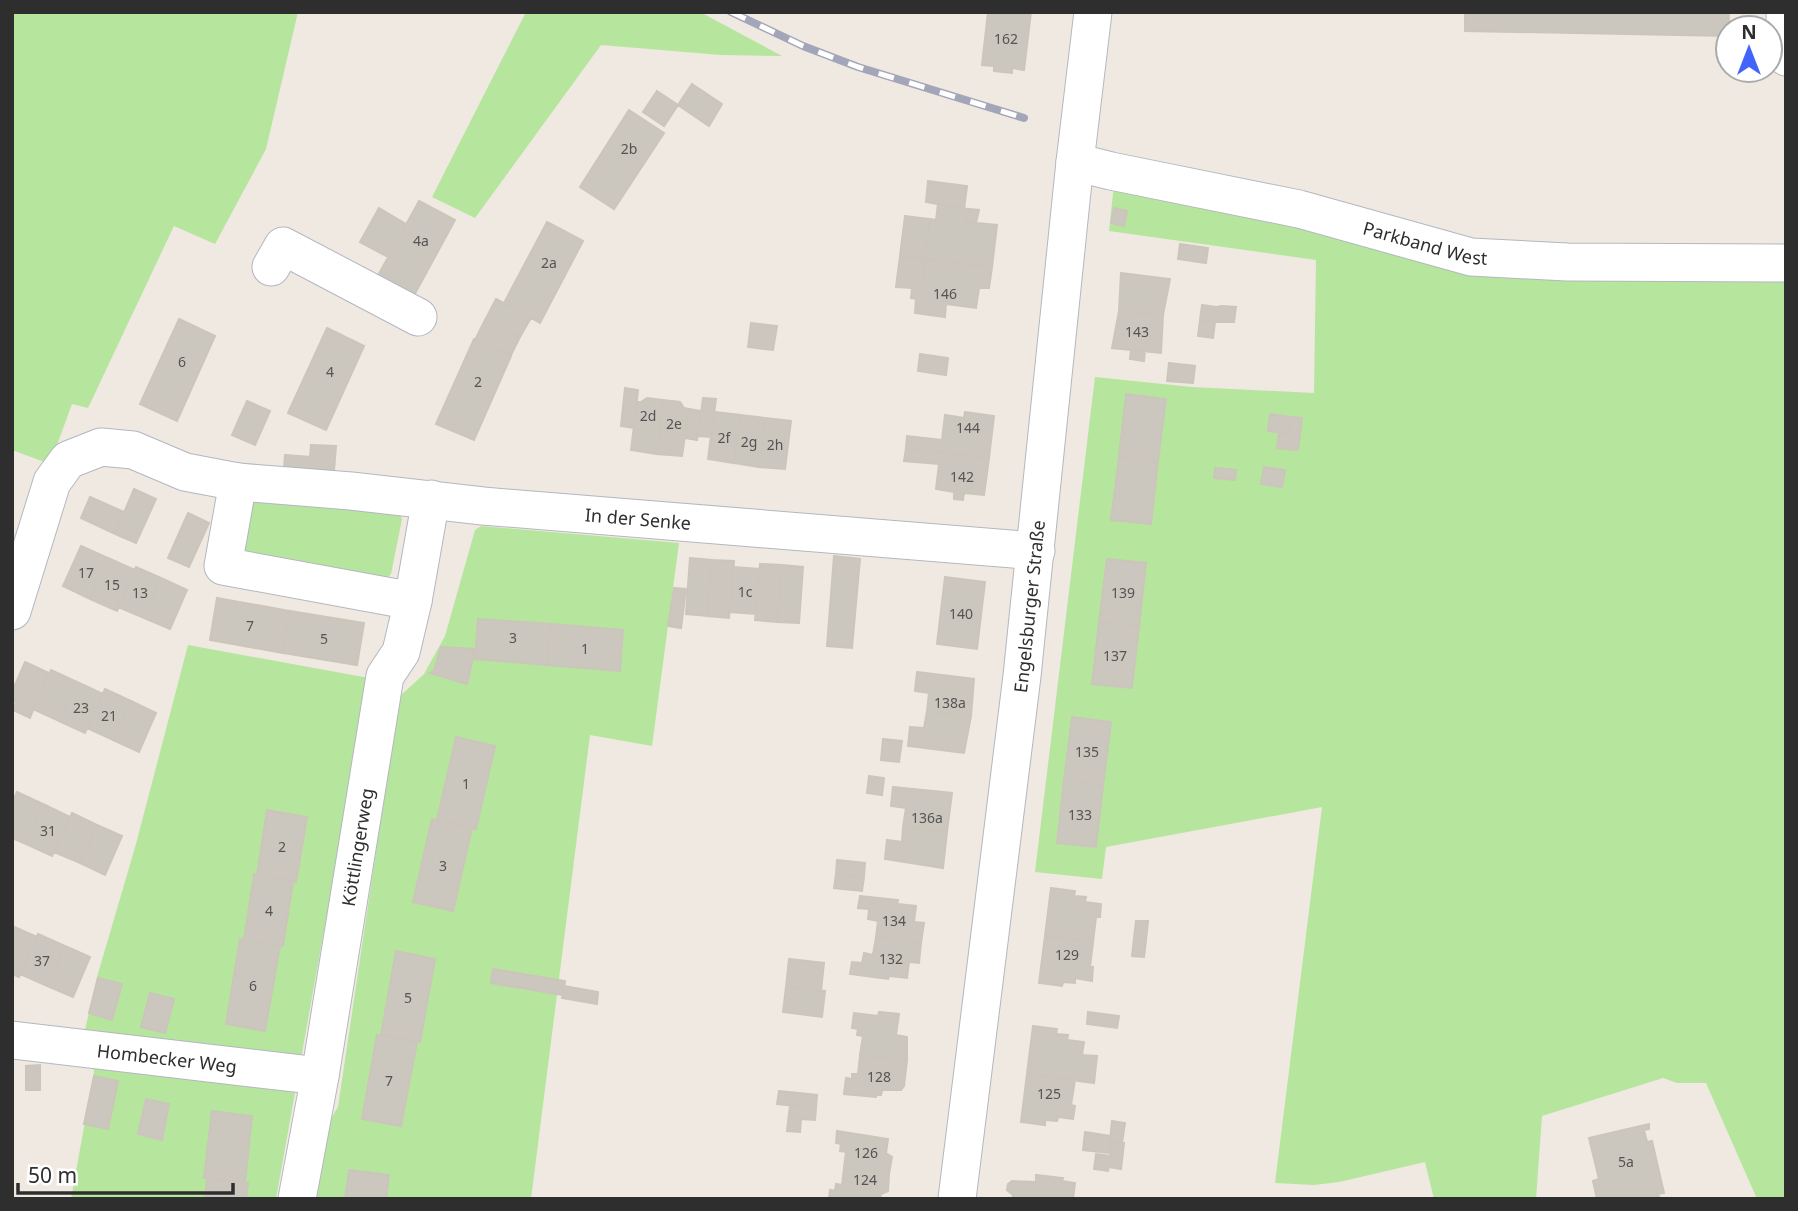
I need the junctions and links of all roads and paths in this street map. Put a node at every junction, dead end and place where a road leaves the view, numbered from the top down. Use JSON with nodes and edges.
{"nodes":[{"id":1,"x":1093,"y":12,"type":"edge"},
{"id":2,"x":1785,"y":12,"type":"edge"},
{"id":3,"x":1786,"y":57,"type":"edge"},
{"id":4,"x":1074,"y":162,"type":"junction"},
{"id":5,"x":1786,"y":263,"type":"edge"},
{"id":6,"x":271,"y":267,"type":"dead end"},
{"id":7,"x":418,"y":317,"type":"dead end"},
{"id":8,"x":238,"y":482,"type":"junction"},
{"id":9,"x":431,"y":499,"type":"junction"},
{"id":10,"x":1037,"y":551,"type":"junction"},
{"id":11,"x":413,"y":601,"type":"junction"},
{"id":12,"x":12,"y":611,"type":"edge"},
{"id":13,"x":12,"y":1040,"type":"edge"},
{"id":14,"x":320,"y":1076,"type":"junction"},
{"id":15,"x":297,"y":1199,"type":"edge"},
{"id":16,"x":957,"y":1199,"type":"edge"}],
"edges":[{"from":1,"to":4,"type":"street","name":"Engelsburger Straße"},
{"from":2,"to":3,"type":"street"},
{"from":4,"to":5,"type":"street","name":"Parkband West"},
{"from":4,"to":10,"type":"street","name":"Engelsburger Straße"},
{"from":6,"to":7,"type":"street"},
{"from":8,"to":9,"type":"street","name":"In der Senke"},
{"from":8,"to":11,"type":"street"},
{"from":8,"to":12,"type":"street","name":"In der Senke"},
{"from":9,"to":10,"type":"street","name":"In der Senke"},
{"from":9,"to":11,"type":"street","name":"Köttlingerweg"},
{"from":10,"to":16,"type":"street","name":"Engelsburger Straße"},
{"from":11,"to":14,"type":"street","name":"Köttlingerweg"},
{"from":13,"to":14,"type":"street","name":"Hombecker Weg"},
{"from":14,"to":15,"type":"street","name":"Köttlingerweg"}]}
